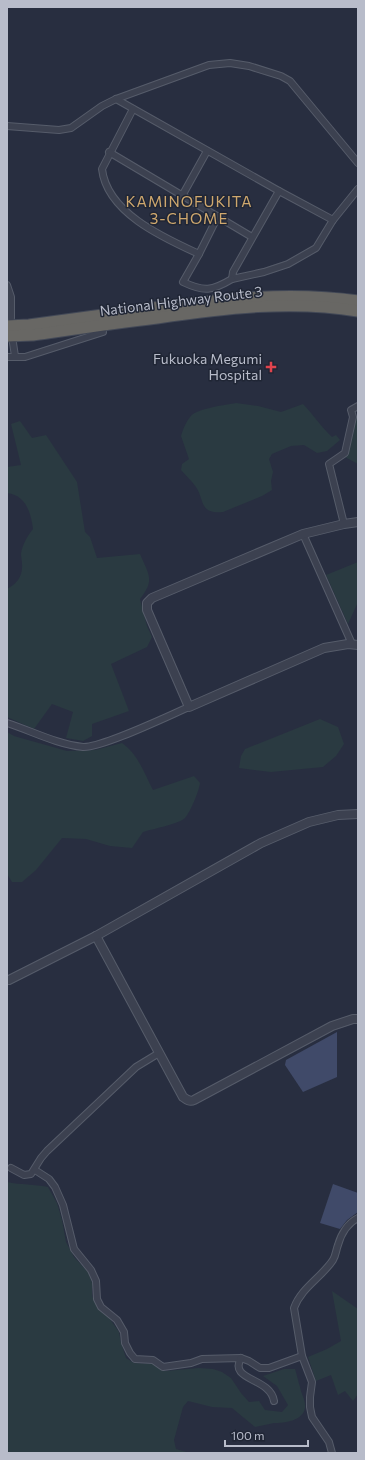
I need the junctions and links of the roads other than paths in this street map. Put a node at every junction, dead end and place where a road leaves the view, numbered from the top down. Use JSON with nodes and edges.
{"nodes":[{"id":1,"x":116,"y":99,"type":"junction"},
{"id":2,"x":134,"y":109,"type":"junction"},
{"id":3,"x":7,"y":126,"type":"edge"},
{"id":4,"x":207,"y":151,"type":"junction"},
{"id":5,"x":109,"y":152,"type":"junction"},
{"id":6,"x":358,"y":163,"type":"edge"},
{"id":7,"x":358,"y":189,"type":"edge"},
{"id":8,"x":279,"y":191,"type":"junction"},
{"id":9,"x":182,"y":196,"type":"junction"},
{"id":10,"x":218,"y":216,"type":"junction"},
{"id":11,"x":333,"y":220,"type":"junction"},
{"id":12,"x":252,"y":237,"type":"junction"},
{"id":13,"x":199,"y":254,"type":"junction"},
{"id":14,"x":232,"y":279,"type":"junction"},
{"id":15,"x":7,"y":285,"type":"edge"},
{"id":16,"x":358,"y":301,"type":"edge"},
{"id":17,"x":358,"y":311,"type":"edge"},
{"id":18,"x":9,"y":322,"type":"edge"},
{"id":19,"x":102,"y":325,"type":"junction"},
{"id":20,"x":10,"y":340,"type":"edge"},
{"id":21,"x":15,"y":356,"type":"junction"},
{"id":22,"x":7,"y":357,"type":"edge"},
{"id":23,"x":358,"y":406,"type":"edge"},
{"id":24,"x":358,"y":522,"type":"edge"},
{"id":25,"x":344,"y":524,"type":"junction"},
{"id":26,"x":303,"y":534,"type":"junction"},
{"id":27,"x":355,"y":645,"type":"edge"},
{"id":28,"x":189,"y":707,"type":"junction"},
{"id":29,"x":7,"y":723,"type":"edge"},
{"id":30,"x":358,"y":814,"type":"edge"},
{"id":31,"x":96,"y":936,"type":"junction"},
{"id":32,"x":9,"y":980,"type":"dead end"},
{"id":33,"x":358,"y":1018,"type":"edge"},
{"id":34,"x":159,"y":1053,"type":"junction"},
{"id":35,"x":11,"y":1168,"type":"dead end"},
{"id":36,"x":35,"y":1170,"type":"junction"},
{"id":37,"x":358,"y":1218,"type":"edge"},
{"id":38,"x":302,"y":1356,"type":"junction"},
{"id":39,"x":241,"y":1358,"type":"junction"},
{"id":40,"x":274,"y":1401,"type":"dead end"},
{"id":41,"x":332,"y":1453,"type":"edge"}],
"edges":[{"from":1,"to":2,"type":"street"},
{"from":1,"to":3,"type":"street"},
{"from":1,"to":6,"type":"street"},
{"from":2,"to":4,"type":"street"},
{"from":2,"to":5,"type":"street"},
{"from":4,"to":8,"type":"street"},
{"from":4,"to":9,"type":"street"},
{"from":5,"to":9,"type":"street"},
{"from":5,"to":13,"type":"street"},
{"from":7,"to":11,"type":"street"},
{"from":8,"to":11,"type":"street"},
{"from":8,"to":12,"type":"street"},
{"from":9,"to":10,"type":"street"},
{"from":10,"to":12,"type":"street"},
{"from":10,"to":13,"type":"street"},
{"from":11,"to":14,"type":"street"},
{"from":12,"to":14,"type":"street"},
{"from":13,"to":14,"type":"street"},
{"from":15,"to":18,"type":"street"},
{"from":16,"to":18,"type":"highway","name":"National Highway Route 3"},
{"from":17,"to":19,"type":"highway","name":"National Highway Route 3"},
{"from":19,"to":20,"type":"highway","name":"National Highway Route 3"},
{"from":19,"to":21,"type":"street"},
{"from":20,"to":21,"type":"street"},
{"from":21,"to":22,"type":"street"},
{"from":23,"to":25,"type":"street"},
{"from":24,"to":25,"type":"street"},
{"from":25,"to":26,"type":"street"},
{"from":26,"to":27,"type":"street"},
{"from":26,"to":28,"type":"street"},
{"from":27,"to":28,"type":"street"},
{"from":28,"to":29,"type":"street"},
{"from":30,"to":31,"type":"street"},
{"from":31,"to":32,"type":"street"},
{"from":31,"to":34,"type":"street"},
{"from":33,"to":34,"type":"street"},
{"from":34,"to":36,"type":"street"},
{"from":35,"to":36,"type":"street"},
{"from":36,"to":39,"type":"street"},
{"from":37,"to":38,"type":"street"},
{"from":38,"to":39,"type":"street"},
{"from":38,"to":41,"type":"street"},
{"from":39,"to":40,"type":"street"}]}
